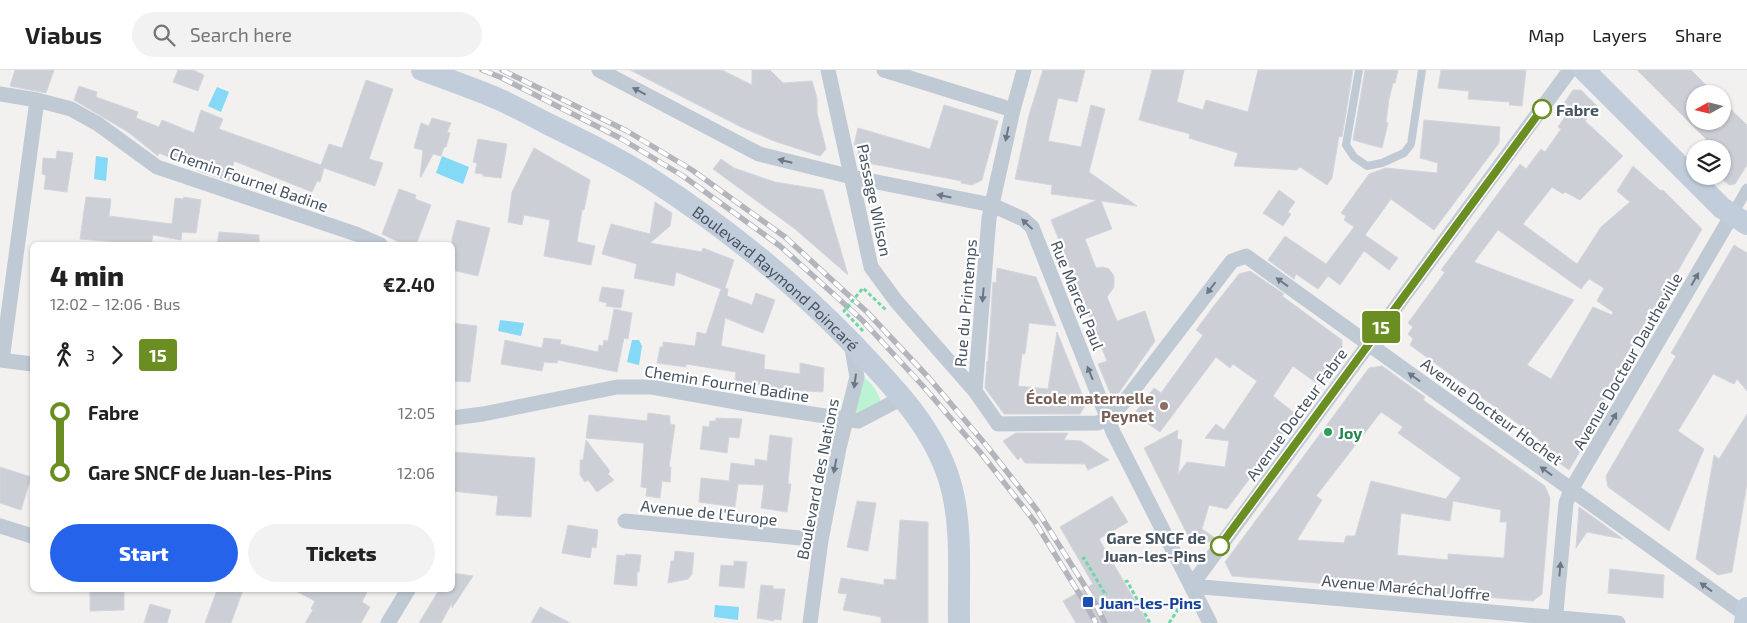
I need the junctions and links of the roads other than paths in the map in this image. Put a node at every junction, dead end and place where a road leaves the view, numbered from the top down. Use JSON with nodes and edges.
{"nodes":[{"id":1,"x":422,"y":70,"type":"edge"},
{"id":2,"x":598,"y":70,"type":"edge"},
{"id":3,"x":828,"y":70,"type":"edge"},
{"id":4,"x":884,"y":70,"type":"edge"},
{"id":5,"x":1024,"y":70,"type":"edge"},
{"id":6,"x":1359,"y":70,"type":"edge"},
{"id":7,"x":1422,"y":70,"type":"edge"},
{"id":8,"x":1570,"y":70,"type":"edge"},
{"id":9,"x":1584,"y":70,"type":"edge"},
{"id":10,"x":0,"y":94,"type":"edge"},
{"id":11,"x":37,"y":100,"type":"junction"},
{"id":12,"x":1013,"y":110,"type":"junction"},
{"id":13,"x":852,"y":177,"type":"junction"},
{"id":14,"x":1747,"y":189,"type":"edge"},
{"id":15,"x":992,"y":206,"type":"junction"},
{"id":16,"x":1739,"y":220,"type":"edge"},
{"id":17,"x":374,"y":242,"type":"edge"},
{"id":18,"x":858,"y":337,"type":"junction"},
{"id":19,"x":1369,"y":344,"type":"junction"},
{"id":20,"x":1,"y":360,"type":"edge"},
{"id":21,"x":30,"y":364,"type":"edge"},
{"id":22,"x":975,"y":391,"type":"junction"},
{"id":23,"x":902,"y":398,"type":"junction"},
{"id":24,"x":455,"y":418,"type":"edge"},
{"id":25,"x":1108,"y":418,"type":"junction"},
{"id":26,"x":846,"y":419,"type":"junction"},
{"id":27,"x":1572,"y":490,"type":"junction"},
{"id":28,"x":625,"y":521,"type":"dead end"},
{"id":29,"x":0,"y":526,"type":"edge"},
{"id":30,"x":30,"y":535,"type":"edge"},
{"id":31,"x":820,"y":540,"type":"junction"},
{"id":32,"x":1191,"y":586,"type":"junction"},
{"id":33,"x":407,"y":592,"type":"edge"},
{"id":34,"x":1746,"y":615,"type":"edge"},
{"id":35,"x":1555,"y":620,"type":"edge"},
{"id":36,"x":388,"y":623,"type":"edge"},
{"id":37,"x":810,"y":623,"type":"edge"},
{"id":38,"x":959,"y":623,"type":"edge"},
{"id":39,"x":1210,"y":623,"type":"edge"},
{"id":40,"x":1618,"y":623,"type":"edge"}],
"edges":[{"from":1,"to":18,"type":"main road","name":"Boulevard Raymond Poincaré"},
{"from":13,"to":2,"type":"street","name":"Rue Marcel Paul","one_way":true},
{"from":3,"to":13,"type":"street","name":"Passage Wilson"},
{"from":4,"to":12,"type":"street"},
{"from":5,"to":12,"type":"street","name":"Rue du Printemps"},
{"from":6,"to":7,"type":"lane"},
{"from":8,"to":19,"type":"street","name":"Avenue Docteur Fabre"},
{"from":9,"to":16,"type":"main road"},
{"from":10,"to":11,"type":"street","name":"Chemin Fournel Badine"},
{"from":11,"to":17,"type":"street","name":"Chemin Fournel Badine"},
{"from":11,"to":20,"type":"street"},
{"from":12,"to":15,"type":"street","name":"Rue du Printemps","one_way":true},
{"from":15,"to":13,"type":"street","name":"Rue Marcel Paul","one_way":true},
{"from":13,"to":22,"type":"street","name":"Passage Wilson"},
{"from":14,"to":16,"type":"street","name":"Avenue Docteur Dautheville"},
{"from":15,"to":22,"type":"street","name":"Rue du Printemps","one_way":true},
{"from":25,"to":15,"type":"street","name":"Rue Marcel Paul","one_way":true},
{"from":27,"to":16,"type":"street","name":"Avenue Docteur Dautheville","one_way":true},
{"from":18,"to":23,"type":"main road","name":"Boulevard Raymond Poincaré"},
{"from":18,"to":26,"type":"street","name":"Boulevard des Nations","one_way":true},
{"from":19,"to":25,"type":"street","name":"Avenue Docteur Hochet","one_way":true},
{"from":27,"to":19,"type":"street","name":"Avenue Docteur Hochet","one_way":true},
{"from":19,"to":32,"type":"street","name":"Avenue Docteur Fabre"},
{"from":20,"to":21,"type":"street"},
{"from":22,"to":25,"type":"street","name":"Rue du Printemps"},
{"from":23,"to":26,"type":"street","name":"Chemin Fournel Badine"},
{"from":23,"to":38,"type":"main road","name":"Boulevard Raymond Poincaré"},
{"from":24,"to":26,"type":"street","name":"Chemin Fournel Badine"},
{"from":25,"to":32,"type":"street","name":"Rue Marcel Paul"},
{"from":26,"to":31,"type":"street","name":"Boulevard des Nations","one_way":true},
{"from":34,"to":27,"type":"street","name":"Avenue Docteur Hochet","one_way":true},
{"from":35,"to":27,"type":"street","name":"Avenue Docteur Dautheville","one_way":true},
{"from":28,"to":31,"type":"street","name":"Avenue de l'Europe"},
{"from":29,"to":30,"type":"street"},
{"from":31,"to":37,"type":"street","name":"Boulevard des Nations"},
{"from":32,"to":35,"type":"street","name":"Avenue Maréchal Joffre"},
{"from":32,"to":39,"type":"street","name":"Rue Marcel Paul"},
{"from":33,"to":36,"type":"street"},
{"from":35,"to":40,"type":"street","name":"Avenue Maréchal Joffre"}]}
